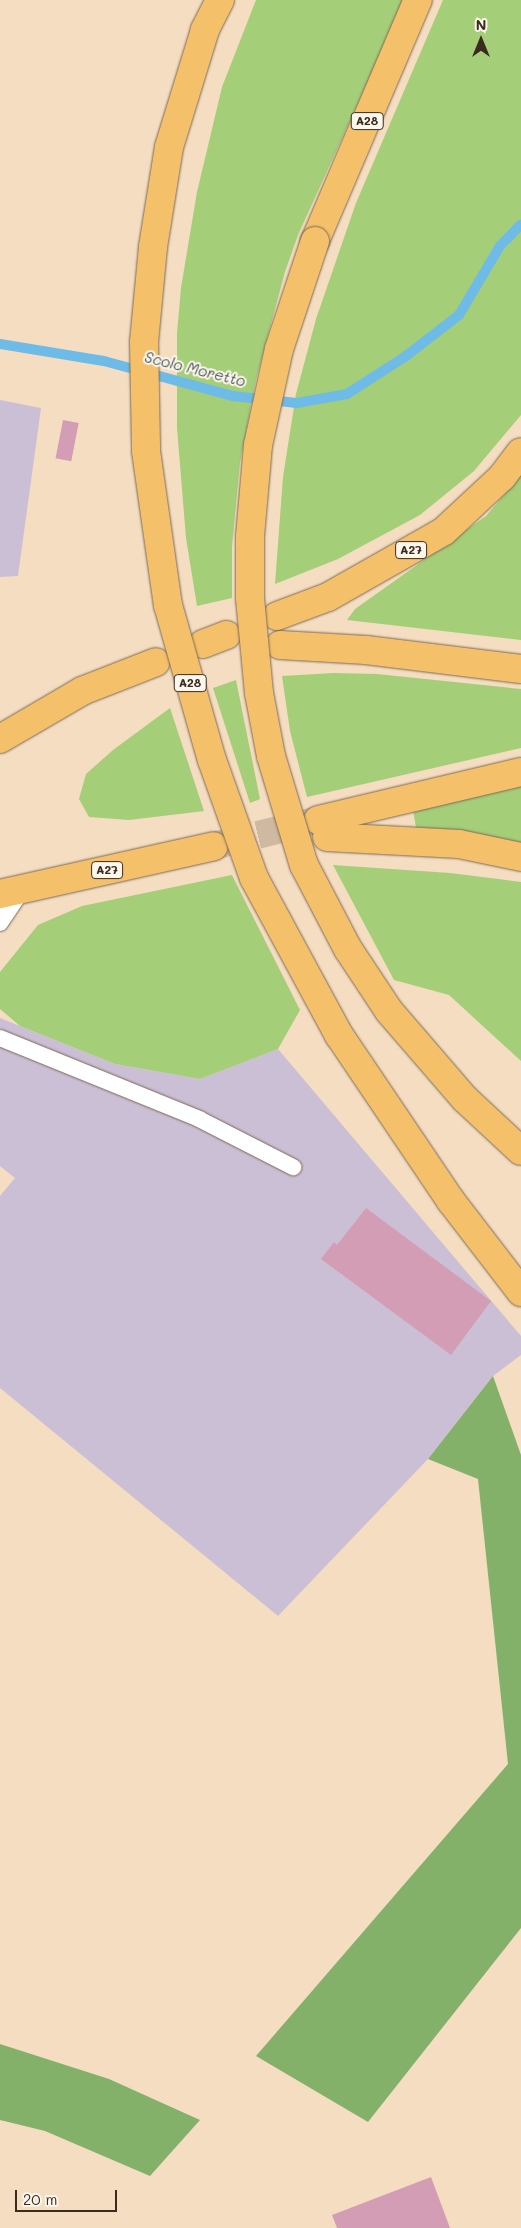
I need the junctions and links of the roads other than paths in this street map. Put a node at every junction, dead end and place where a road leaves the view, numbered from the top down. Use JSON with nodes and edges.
{"nodes":[{"id":1,"x":220,"y":0,"type":"edge"},
{"id":2,"x":418,"y":0,"type":"edge"},
{"id":3,"x":521,"y":452,"type":"edge"},
{"id":4,"x":277,"y":616,"type":"dead end"},
{"id":5,"x":280,"y":645,"type":"dead end"},
{"id":6,"x":156,"y":662,"type":"dead end"},
{"id":7,"x":521,"y":669,"type":"edge"},
{"id":8,"x":0,"y":739,"type":"edge"},
{"id":9,"x":521,"y":772,"type":"edge"},
{"id":10,"x":214,"y":846,"type":"tunnel mouth"},
{"id":11,"x":521,"y":857,"type":"edge"},
{"id":12,"x":11,"y":892,"type":"edge"},
{"id":13,"x":0,"y":923,"type":"edge"},
{"id":14,"x":0,"y":1038,"type":"edge"},
{"id":15,"x":521,"y":1151,"type":"edge"},
{"id":16,"x":293,"y":1167,"type":"dead end"},
{"id":17,"x":521,"y":1292,"type":"edge"}],
"edges":[{"from":1,"to":17,"type":"highway","number":"A28","bridge":true},
{"from":2,"to":15,"type":"highway","number":"A28","bridge":true},
{"from":3,"to":4,"type":"highway","number":"A27"},
{"from":5,"to":7,"type":"highway"},
{"from":6,"to":8,"type":"highway"},
{"from":9,"to":11,"type":"highway"},
{"from":10,"to":12,"type":"highway","number":"A27"},
{"from":12,"to":13,"type":"lane"},
{"from":14,"to":16,"type":"lane"}]}
